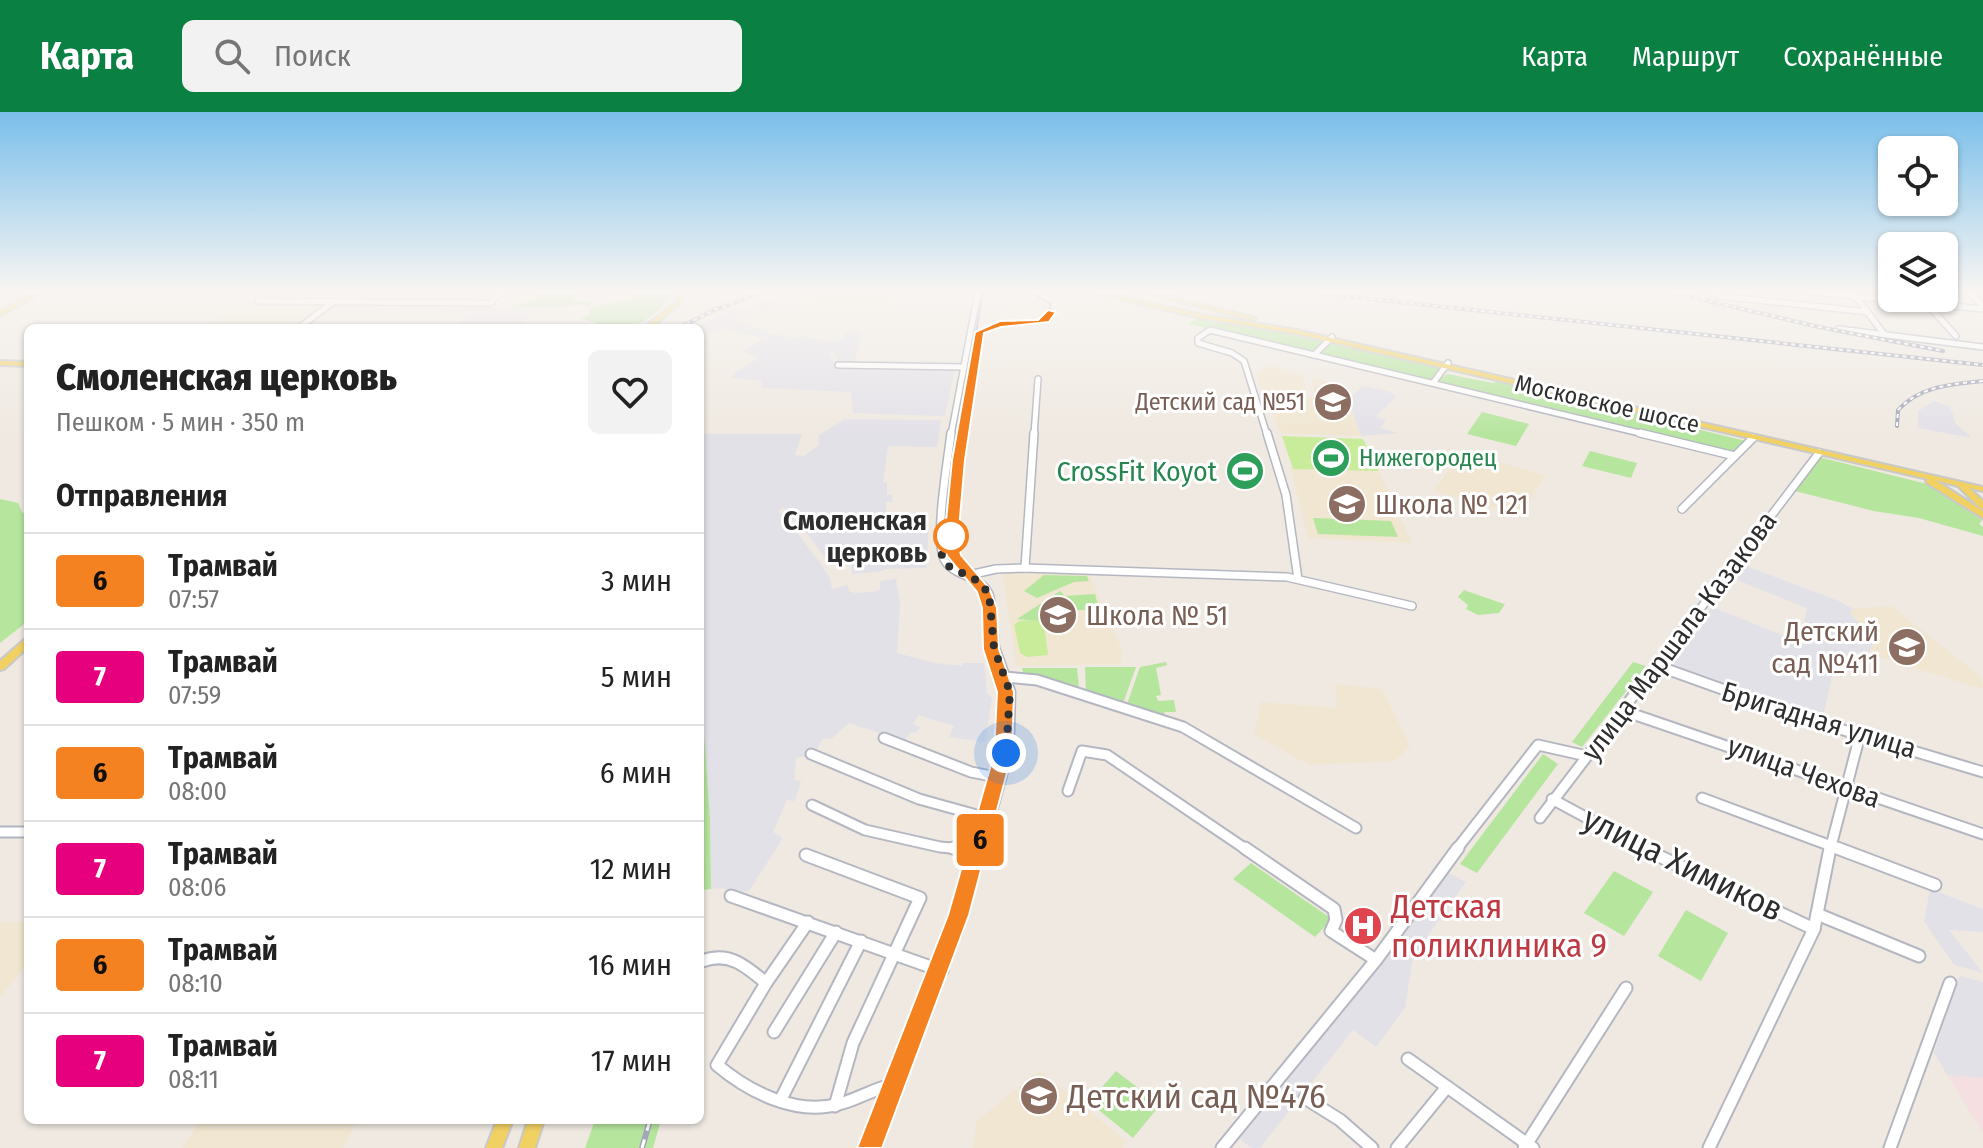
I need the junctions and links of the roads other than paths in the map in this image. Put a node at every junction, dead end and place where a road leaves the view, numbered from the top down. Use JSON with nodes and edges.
{"nodes":[{"id":1,"x":969,"y":340,"type":"edge"},
{"id":2,"x":1198,"y":340,"type":"edge"},
{"id":3,"x":1253,"y":340,"type":"edge"},
{"id":4,"x":1329,"y":340,"type":"edge"},
{"id":5,"x":1341,"y":340,"type":"edge"},
{"id":6,"x":1932,"y":340,"type":"edge"},
{"id":7,"x":1983,"y":347,"type":"edge"},
{"id":8,"x":1314,"y":355,"type":"junction"},
{"id":9,"x":0,"y":361,"type":"edge"},
{"id":10,"x":24,"y":361,"type":"edge"},
{"id":11,"x":838,"y":365,"type":"dead end"},
{"id":12,"x":1447,"y":365,"type":"junction"},
{"id":13,"x":964,"y":367,"type":"junction"},
{"id":14,"x":1038,"y":379,"type":"dead end"},
{"id":15,"x":1433,"y":383,"type":"junction"},
{"id":16,"x":1753,"y":438,"type":"junction"},
{"id":17,"x":1819,"y":453,"type":"junction"},
{"id":18,"x":1735,"y":456,"type":"junction"},
{"id":19,"x":1905,"y":473,"type":"junction"},
{"id":20,"x":1962,"y":481,"type":"junction"},
{"id":21,"x":1981,"y":484,"type":"edge"},
{"id":22,"x":1983,"y":506,"type":"edge"},
{"id":23,"x":1682,"y":509,"type":"dead end"},
{"id":24,"x":1983,"y":515,"type":"edge"},
{"id":25,"x":1025,"y":568,"type":"junction"},
{"id":26,"x":969,"y":575,"type":"junction"},
{"id":27,"x":1298,"y":579,"type":"junction"},
{"id":28,"x":1412,"y":606,"type":"dead end"},
{"id":29,"x":24,"y":646,"type":"edge"},
{"id":30,"x":1655,"y":665,"type":"junction"},
{"id":31,"x":0,"y":667,"type":"edge"},
{"id":32,"x":1006,"y":677,"type":"junction"},
{"id":33,"x":1624,"y":711,"type":"junction"},
{"id":34,"x":1860,"y":735,"type":"junction"},
{"id":35,"x":884,"y":738,"type":"dead end"},
{"id":36,"x":811,"y":754,"type":"dead end"},
{"id":37,"x":1587,"y":756,"type":"junction"},
{"id":38,"x":1983,"y":772,"type":"edge"},
{"id":39,"x":1001,"y":778,"type":"junction"},
{"id":40,"x":1846,"y":789,"type":"junction"},
{"id":41,"x":1068,"y":791,"type":"dead end"},
{"id":42,"x":1702,"y":798,"type":"dead end"},
{"id":43,"x":1552,"y":799,"type":"junction"},
{"id":44,"x":812,"y":805,"type":"dead end"},
{"id":45,"x":1540,"y":818,"type":"dead end"},
{"id":46,"x":991,"y":819,"type":"junction"},
{"id":47,"x":1356,"y":828,"type":"dead end"},
{"id":48,"x":0,"y":832,"type":"edge"},
{"id":49,"x":24,"y":832,"type":"edge"},
{"id":50,"x":1983,"y":834,"type":"edge"},
{"id":51,"x":1830,"y":848,"type":"junction"},
{"id":52,"x":982,"y":851,"type":"junction"},
{"id":53,"x":806,"y":855,"type":"dead end"},
{"id":54,"x":1935,"y":885,"type":"dead end"},
{"id":55,"x":731,"y":896,"type":"dead end"},
{"id":56,"x":1817,"y":914,"type":"junction"},
{"id":57,"x":808,"y":922,"type":"junction"},
{"id":58,"x":1814,"y":929,"type":"junction"},
{"id":59,"x":836,"y":932,"type":"junction"},
{"id":60,"x":861,"y":941,"type":"junction"},
{"id":61,"x":896,"y":953,"type":"junction"},
{"id":62,"x":1919,"y":956,"type":"dead end"},
{"id":63,"x":704,"y":960,"type":"edge"},
{"id":64,"x":1376,"y":960,"type":"junction"},
{"id":65,"x":942,"y":971,"type":"junction"},
{"id":66,"x":766,"y":983,"type":"junction"},
{"id":67,"x":1950,"y":983,"type":"dead end"},
{"id":68,"x":1626,"y":988,"type":"dead end"},
{"id":69,"x":774,"y":1032,"type":"dead end"},
{"id":70,"x":1408,"y":1059,"type":"dead end"},
{"id":71,"x":899,"y":1084,"type":"junction"},
{"id":72,"x":1447,"y":1087,"type":"junction"},
{"id":73,"x":1305,"y":1098,"type":"dead end"},
{"id":74,"x":780,"y":1101,"type":"junction"},
{"id":75,"x":835,"y":1106,"type":"junction"},
{"id":76,"x":503,"y":1124,"type":"edge"},
{"id":77,"x":535,"y":1124,"type":"edge"},
{"id":78,"x":1528,"y":1147,"type":"edge"},
{"id":79,"x":494,"y":1148,"type":"edge"},
{"id":80,"x":527,"y":1148,"type":"edge"},
{"id":81,"x":875,"y":1148,"type":"edge"},
{"id":82,"x":1222,"y":1148,"type":"edge"},
{"id":83,"x":1372,"y":1148,"type":"edge"},
{"id":84,"x":1397,"y":1148,"type":"edge"},
{"id":85,"x":1709,"y":1148,"type":"edge"},
{"id":86,"x":1890,"y":1148,"type":"edge"}],
"edges":[{"from":1,"to":13,"type":"street"},
{"from":2,"to":27,"type":"street"},
{"from":3,"to":8,"type":"street"},
{"from":4,"to":8,"type":"street"},
{"from":5,"to":12,"type":"main road","name":"Московское шоссе"},
{"from":6,"to":7,"type":"street"},
{"from":8,"to":15,"type":"street"},
{"from":9,"to":10,"type":"main road"},
{"from":11,"to":13,"type":"street"},
{"from":12,"to":15,"type":"street"},
{"from":12,"to":16,"type":"main road","name":"Московское шоссе"},
{"from":12,"to":20,"type":"main road","name":"Московское шоссе"},
{"from":13,"to":26,"type":"street"},
{"from":14,"to":25,"type":"street"},
{"from":15,"to":18,"type":"street"},
{"from":16,"to":17,"type":"main road","name":"Московское шоссе"},
{"from":16,"to":18,"type":"street"},
{"from":17,"to":19,"type":"main road","name":"Московское шоссе"},
{"from":17,"to":30,"type":"street","name":"улица Маршала Казакова"},
{"from":18,"to":23,"type":"street"},
{"from":19,"to":20,"type":"main road","name":"Московское шоссе"},
{"from":19,"to":24,"type":"main road"},
{"from":20,"to":21,"type":"main road","name":"Московское шоссе"},
{"from":20,"to":22,"type":"main road"},
{"from":25,"to":26,"type":"street"},
{"from":25,"to":27,"type":"street"},
{"from":26,"to":32,"type":"street"},
{"from":27,"to":28,"type":"street"},
{"from":29,"to":31,"type":"main road"},
{"from":30,"to":33,"type":"street","name":"улица Маршала Казакова"},
{"from":30,"to":34,"type":"street","name":"Бригадная улица"},
{"from":32,"to":39,"type":"street"},
{"from":32,"to":47,"type":"street"},
{"from":33,"to":37,"type":"street","name":"улица Маршала Казакова"},
{"from":33,"to":40,"type":"street","name":"улица Чехова"},
{"from":34,"to":38,"type":"street","name":"Бригадная улица"},
{"from":34,"to":40,"type":"street"},
{"from":35,"to":39,"type":"street"},
{"from":36,"to":46,"type":"street"},
{"from":37,"to":43,"type":"street","name":"улица Маршала Казакова"},
{"from":37,"to":64,"type":"street"},
{"from":39,"to":46,"type":"street"},
{"from":40,"to":50,"type":"street","name":"улица Чехова"},
{"from":40,"to":51,"type":"street"},
{"from":41,"to":64,"type":"street"},
{"from":42,"to":51,"type":"street"},
{"from":43,"to":45,"type":"street","name":"улица Маршала Казакова"},
{"from":43,"to":58,"type":"street","name":"улица Химиков"},
{"from":44,"to":52,"type":"street"},
{"from":46,"to":52,"type":"street"},
{"from":48,"to":49,"type":"street"},
{"from":51,"to":54,"type":"street"},
{"from":51,"to":56,"type":"street"},
{"from":52,"to":65,"type":"street"},
{"from":53,"to":61,"type":"street"},
{"from":55,"to":57,"type":"street"},
{"from":56,"to":58,"type":"street"},
{"from":56,"to":62,"type":"street","name":"улица Химиков"},
{"from":57,"to":59,"type":"street"},
{"from":57,"to":66,"type":"street"},
{"from":58,"to":85,"type":"street"},
{"from":59,"to":60,"type":"street"},
{"from":59,"to":69,"type":"street"},
{"from":60,"to":61,"type":"street"},
{"from":60,"to":74,"type":"street"},
{"from":61,"to":65,"type":"street"},
{"from":61,"to":75,"type":"street"},
{"from":63,"to":66,"type":"street"},
{"from":64,"to":82,"type":"street"},
{"from":65,"to":71,"type":"street"},
{"from":66,"to":74,"type":"street"},
{"from":67,"to":86,"type":"street"},
{"from":68,"to":78,"type":"street"},
{"from":70,"to":72,"type":"street"},
{"from":71,"to":75,"type":"street"},
{"from":71,"to":81,"type":"street"},
{"from":72,"to":78,"type":"street"},
{"from":72,"to":84,"type":"street"},
{"from":73,"to":83,"type":"street"},
{"from":74,"to":75,"type":"street"},
{"from":76,"to":79,"type":"main road"},
{"from":77,"to":80,"type":"main road"}]}
